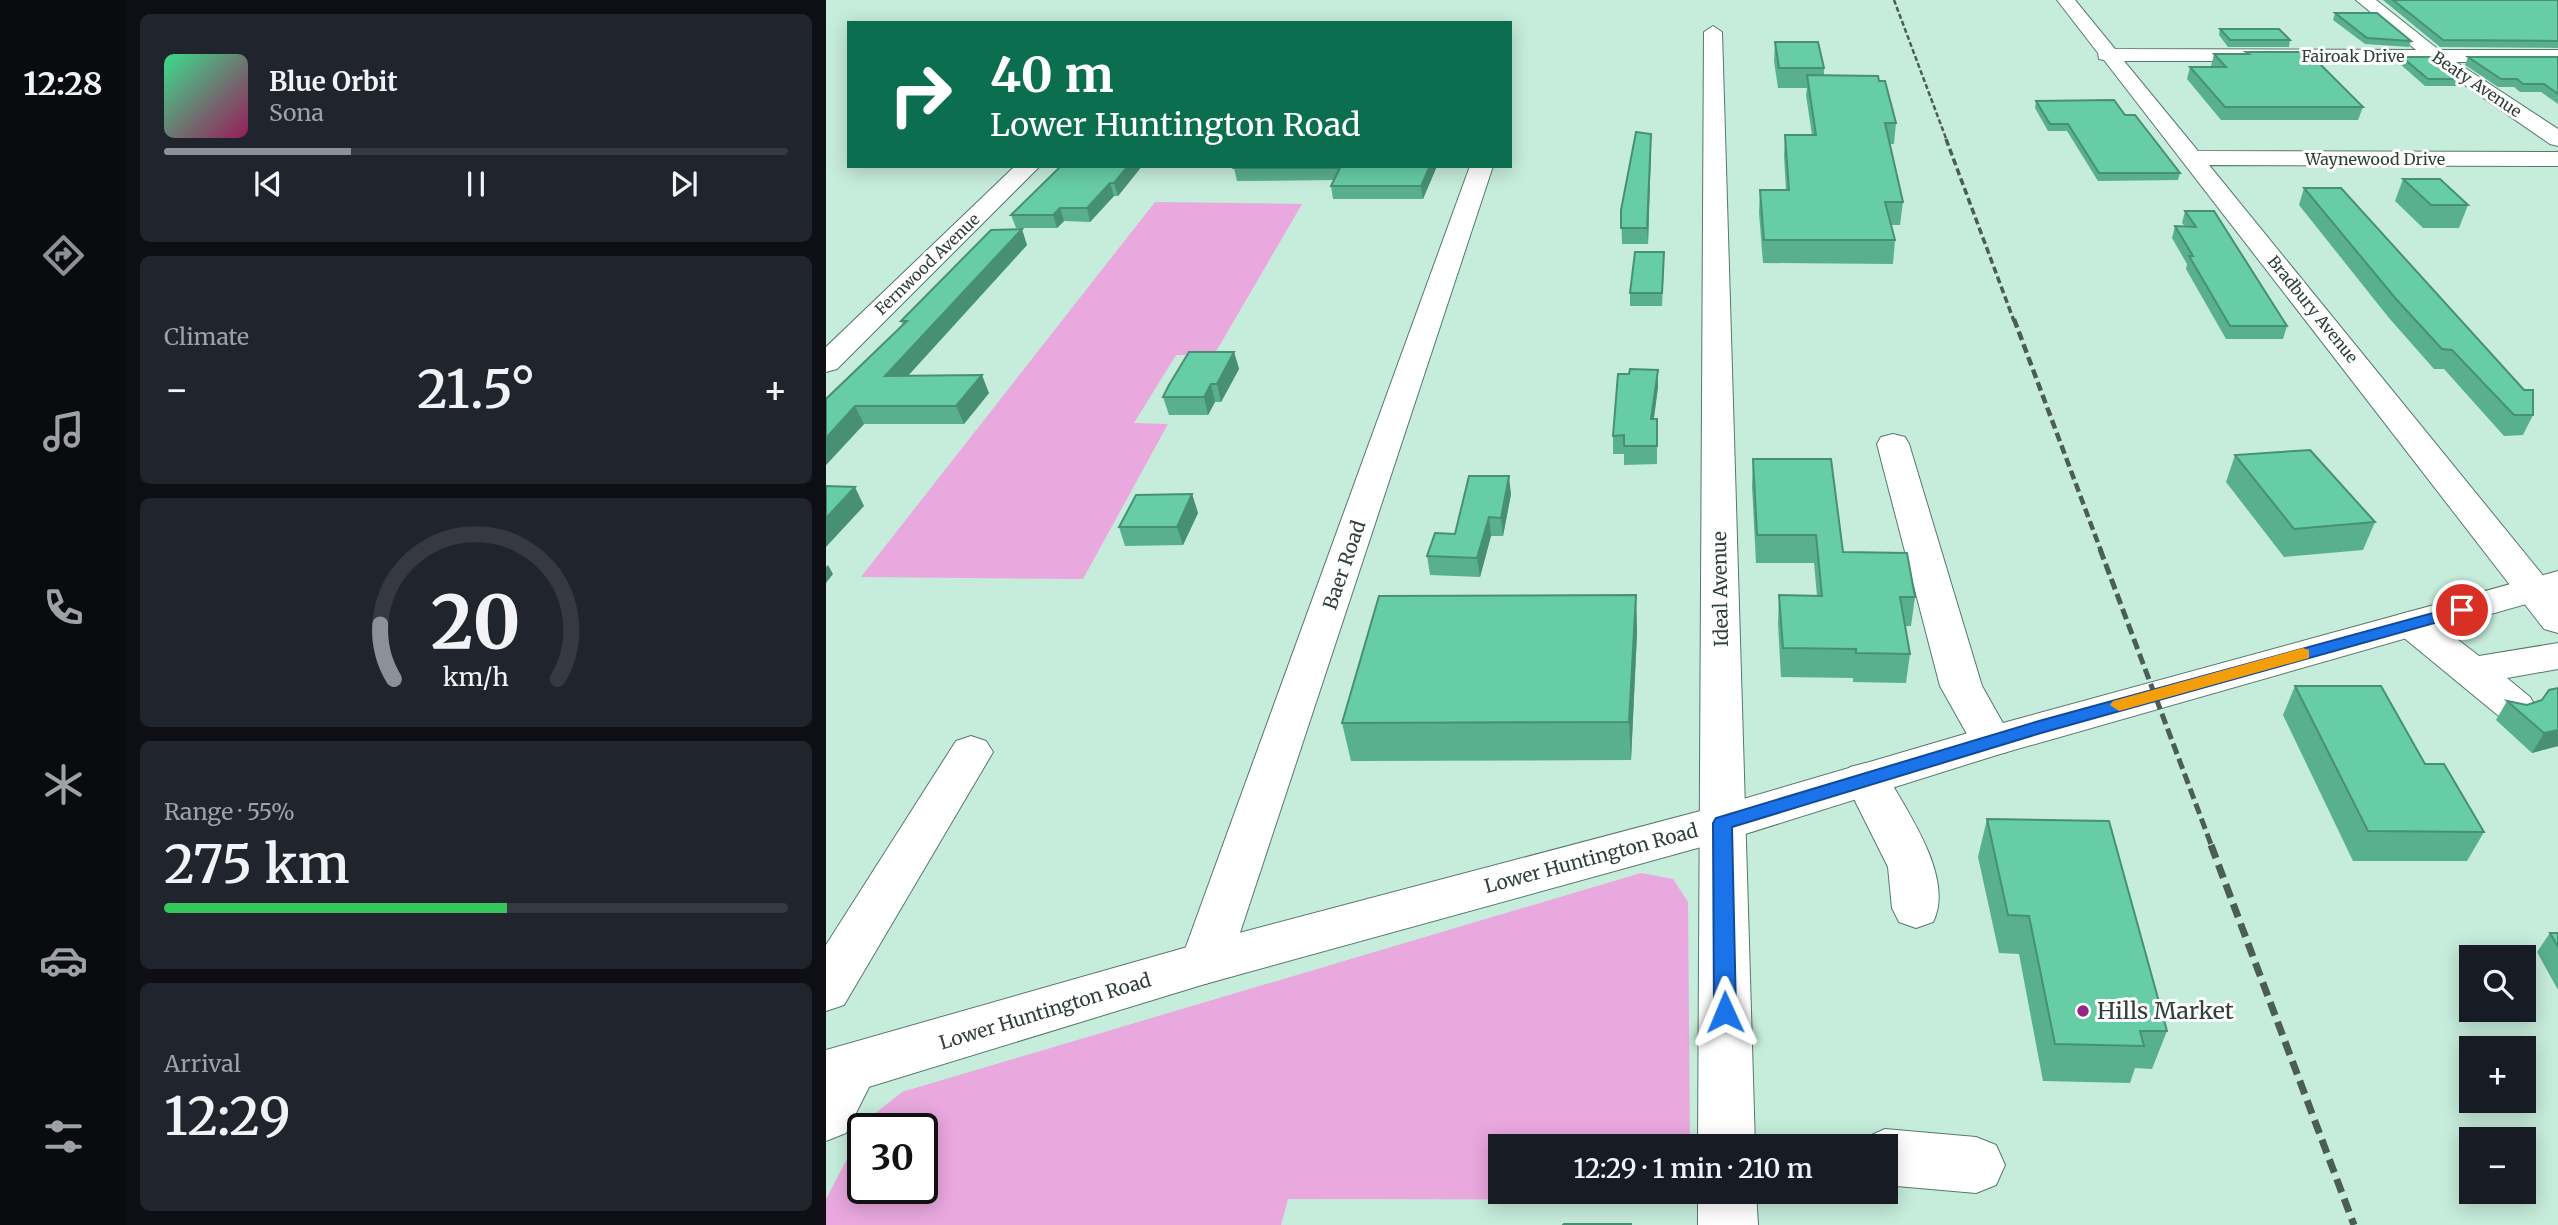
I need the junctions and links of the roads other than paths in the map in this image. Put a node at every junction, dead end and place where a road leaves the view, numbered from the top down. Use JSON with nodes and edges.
{"nodes":[{"id":1,"x":2066,"y":0,"type":"edge"},
{"id":2,"x":2365,"y":0,"type":"edge"},
{"id":3,"x":1713,"y":32,"type":"dead end"},
{"id":4,"x":2106,"y":55,"type":"junction"},
{"id":5,"x":2435,"y":56,"type":"junction"},
{"id":6,"x":2558,"y":56,"type":"edge"},
{"id":7,"x":2558,"y":139,"type":"edge"},
{"id":8,"x":2193,"y":158,"type":"junction"},
{"id":9,"x":2558,"y":159,"type":"edge"},
{"id":10,"x":1026,"y":168,"type":"edge"},
{"id":11,"x":1481,"y":168,"type":"edge"},
{"id":12,"x":826,"y":363,"type":"edge"},
{"id":13,"x":1894,"y":444,"type":"dead end"},
{"id":14,"x":2551,"y":598,"type":"edge"},
{"id":15,"x":2412,"y":624,"type":"junction"},
{"id":16,"x":2558,"y":656,"type":"edge"},
{"id":17,"x":2471,"y":671,"type":"junction"},
{"id":18,"x":2515,"y":707,"type":"edge"},
{"id":19,"x":1992,"y":741,"type":"junction"},
{"id":20,"x":971,"y":752,"type":"dead end"},
{"id":21,"x":1866,"y":779,"type":"junction"},
{"id":22,"x":1723,"y":823,"type":"junction"},
{"id":23,"x":1916,"y":908,"type":"dead end"},
{"id":24,"x":1205,"y":963,"type":"junction"},
{"id":25,"x":826,"y":989,"type":"edge"},
{"id":26,"x":839,"y":1072,"type":"edge"},
{"id":27,"x":826,"y":1115,"type":"edge"},
{"id":28,"x":1727,"y":1134,"type":"edge"},
{"id":29,"x":1898,"y":1158,"type":"edge"},
{"id":30,"x":1976,"y":1165,"type":"dead end"},
{"id":31,"x":1727,"y":1204,"type":"edge"},
{"id":32,"x":1728,"y":1225,"type":"edge"}],
"edges":[{"from":1,"to":4,"type":"street","name":"Bradbury Avenue"},
{"from":2,"to":5,"type":"street","name":"Beaty Avenue"},
{"from":3,"to":22,"type":"street","name":"Ideal Avenue"},
{"from":4,"to":5,"type":"street","name":"Fairoak Drive"},
{"from":4,"to":8,"type":"street","name":"Bradbury Avenue"},
{"from":5,"to":6,"type":"street","name":"Fairoak Drive"},
{"from":5,"to":7,"type":"street","name":"Beaty Avenue"},
{"from":8,"to":9,"type":"street","name":"Waynewood Drive"},
{"from":8,"to":14,"type":"street","name":"Bradbury Avenue"},
{"from":10,"to":12,"type":"street","name":"Fernwood Avenue"},
{"from":11,"to":24,"type":"street","name":"Baer Road"},
{"from":13,"to":19,"type":"street"},
{"from":14,"to":15,"type":"street","name":"Lower Huntington Road"},
{"from":15,"to":17,"type":"street"},
{"from":15,"to":19,"type":"street","name":"Lower Huntington Road"},
{"from":16,"to":17,"type":"street"},
{"from":17,"to":18,"type":"street"},
{"from":19,"to":21,"type":"street","name":"Lower Huntington Road"},
{"from":20,"to":25,"type":"street"},
{"from":21,"to":22,"type":"street","name":"Lower Huntington Road"},
{"from":21,"to":23,"type":"street"},
{"from":22,"to":24,"type":"street","name":"Lower Huntington Road"},
{"from":22,"to":28,"type":"street","name":"Ideal Avenue"},
{"from":24,"to":26,"type":"street","name":"Lower Huntington Road"},
{"from":26,"to":27,"type":"street"},
{"from":29,"to":30,"type":"street"},
{"from":31,"to":32,"type":"street"}]}
